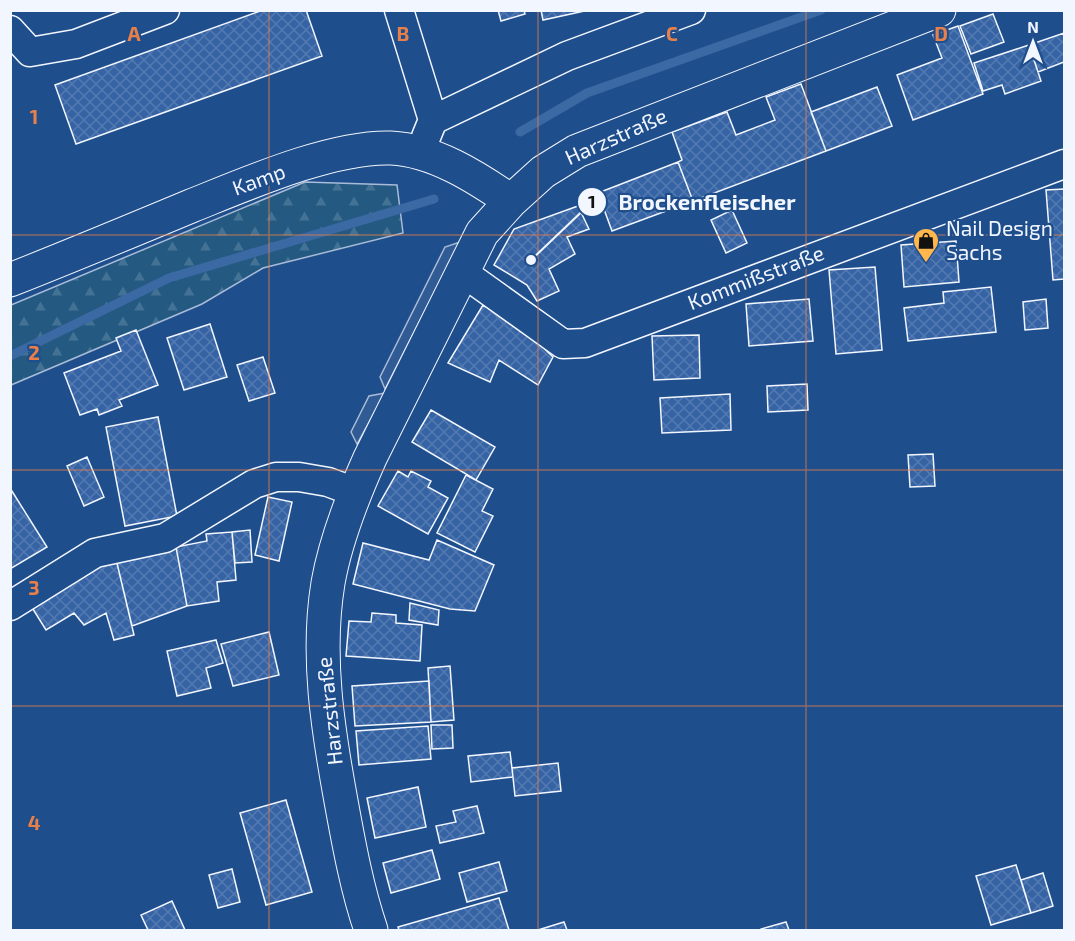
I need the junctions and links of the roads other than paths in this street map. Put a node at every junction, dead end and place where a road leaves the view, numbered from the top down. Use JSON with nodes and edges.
{"nodes":[{"id":1,"x":165,"y":10,"type":"edge"},
{"id":2,"x":399,"y":10,"type":"edge"},
{"id":3,"x":691,"y":10,"type":"edge"},
{"id":4,"x":939,"y":10,"type":"edge"},
{"id":5,"x":10,"y":30,"type":"edge"},
{"id":6,"x":433,"y":120,"type":"junction"},
{"id":7,"x":420,"y":153,"type":"junction"},
{"id":8,"x":1065,"y":164,"type":"edge"},
{"id":9,"x":510,"y":201,"type":"junction"},
{"id":10,"x":461,"y":271,"type":"junction"},
{"id":11,"x":10,"y":280,"type":"edge"},
{"id":12,"x":355,"y":492,"type":"junction"},
{"id":13,"x":10,"y":606,"type":"edge"},
{"id":14,"x":371,"y":930,"type":"edge"}],
"edges":[{"from":1,"to":5,"type":"street"},
{"from":2,"to":6,"type":"street"},
{"from":3,"to":6,"type":"street"},
{"from":4,"to":9,"type":"main road","name":"Harzstraße"},
{"from":6,"to":7,"type":"street"},
{"from":7,"to":9,"type":"main road","name":"Kamp"},
{"from":7,"to":11,"type":"main road","name":"Kamp"},
{"from":8,"to":10,"type":"street","name":"Kommißstraße"},
{"from":9,"to":10,"type":"main road","name":"Harzstraße"},
{"from":10,"to":12,"type":"main road","name":"Harzstraße"},
{"from":12,"to":13,"type":"street"},
{"from":12,"to":14,"type":"main road","name":"Harzstraße"}]}
